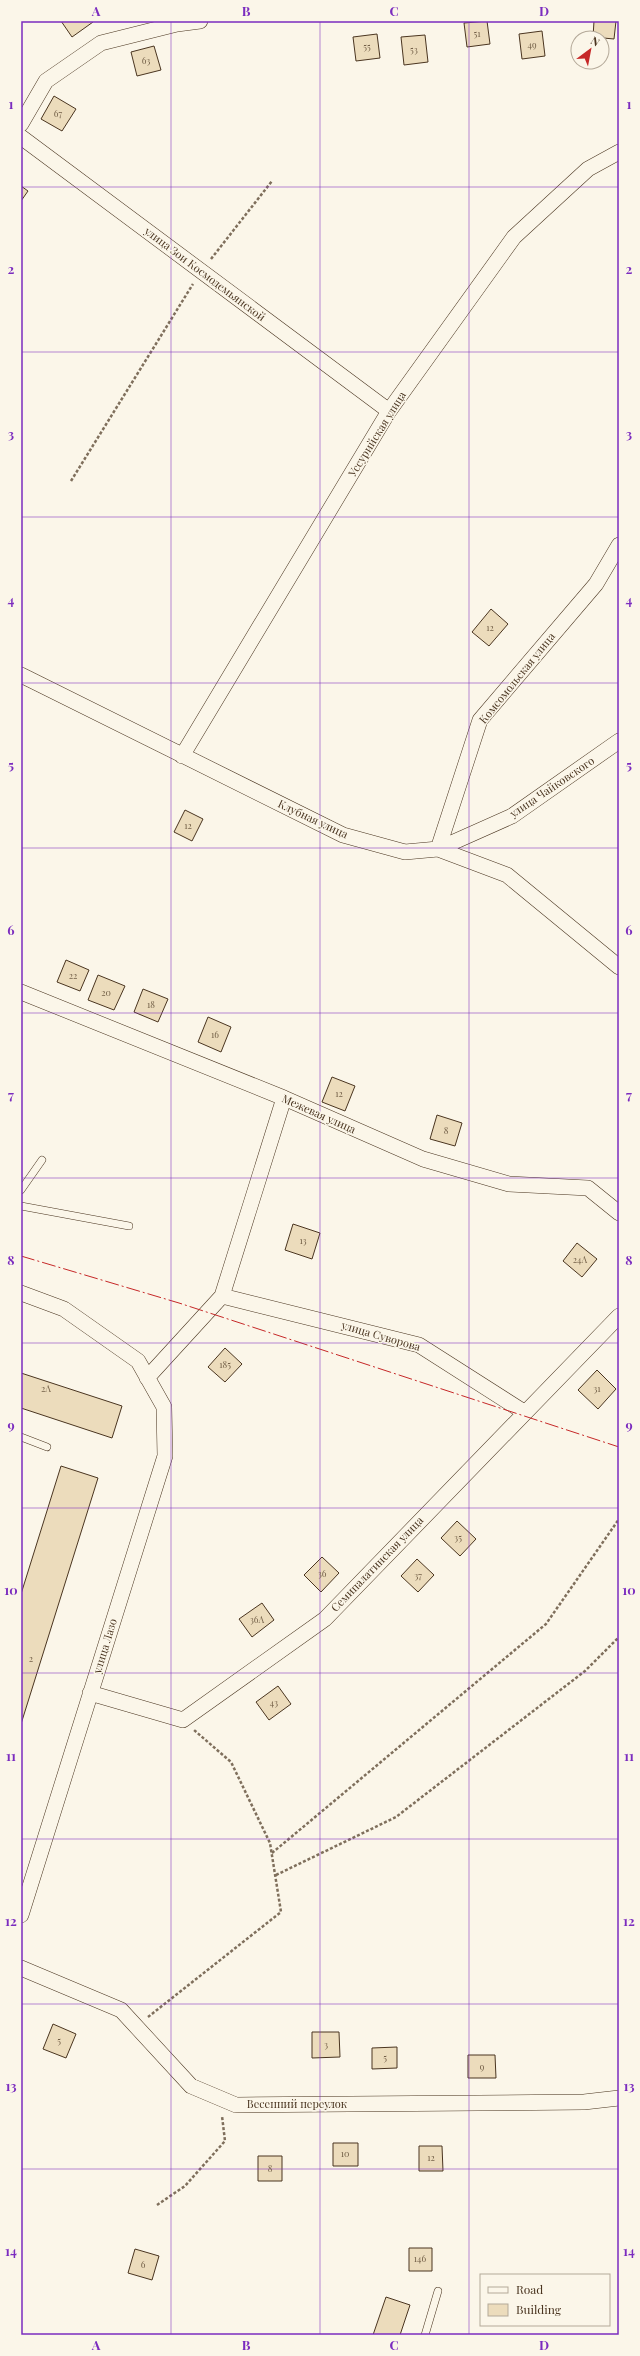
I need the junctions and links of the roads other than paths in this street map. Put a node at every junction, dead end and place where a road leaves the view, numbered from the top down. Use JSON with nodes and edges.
{"nodes":[{"id":1,"x":200,"y":21,"type":"edge"},
{"id":2,"x":21,"y":124,"type":"edge"},
{"id":3,"x":21,"y":137,"type":"edge"},
{"id":4,"x":619,"y":152,"type":"edge"},
{"id":5,"x":389,"y":412,"type":"junction"},
{"id":6,"x":619,"y":545,"type":"edge"},
{"id":7,"x":21,"y":675,"type":"edge"},
{"id":8,"x":619,"y":741,"type":"edge"},
{"id":9,"x":182,"y":756,"type":"junction"},
{"id":10,"x":438,"y":849,"type":"junction"},
{"id":11,"x":619,"y":967,"type":"edge"},
{"id":12,"x":21,"y":992,"type":"edge"},
{"id":13,"x":284,"y":1098,"type":"junction"},
{"id":14,"x":42,"y":1160,"type":"dead end"},
{"id":15,"x":21,"y":1190,"type":"edge"},
{"id":16,"x":21,"y":1206,"type":"edge"},
{"id":17,"x":619,"y":1213,"type":"edge"},
{"id":18,"x":128,"y":1226,"type":"dead end"},
{"id":19,"x":21,"y":1294,"type":"edge"},
{"id":20,"x":222,"y":1296,"type":"junction"},
{"id":21,"x":619,"y":1316,"type":"edge"},
{"id":22,"x":148,"y":1378,"type":"junction"},
{"id":23,"x":524,"y":1412,"type":"junction"},
{"id":24,"x":21,"y":1437,"type":"edge"},
{"id":25,"x":47,"y":1447,"type":"dead end"},
{"id":26,"x":90,"y":1694,"type":"junction"},
{"id":27,"x":21,"y":1916,"type":"edge"},
{"id":28,"x":21,"y":1968,"type":"edge"},
{"id":29,"x":619,"y":2098,"type":"edge"},
{"id":30,"x":438,"y":2290,"type":"dead end"},
{"id":31,"x":425,"y":2335,"type":"edge"}],
"edges":[{"from":1,"to":2,"type":"street"},
{"from":3,"to":5,"type":"street","name":"улица Зои Космодемьянской"},
{"from":4,"to":5,"type":"street","name":"Уссурийская улица"},
{"from":5,"to":9,"type":"street","name":"Уссурийская улица"},
{"from":6,"to":10,"type":"street","name":"Комсомольская улица"},
{"from":7,"to":9,"type":"street","name":"Клубная улица"},
{"from":8,"to":10,"type":"street","name":"улица Чайковского"},
{"from":9,"to":10,"type":"street","name":"Клубная улица"},
{"from":10,"to":11,"type":"street","name":"Клубная улица"},
{"from":12,"to":13,"type":"street","name":"Межевая улица"},
{"from":13,"to":17,"type":"street","name":"Межевая улица"},
{"from":13,"to":20,"type":"street"},
{"from":14,"to":15,"type":"lane"},
{"from":16,"to":18,"type":"lane"},
{"from":19,"to":22,"type":"street"},
{"from":20,"to":22,"type":"street"},
{"from":20,"to":23,"type":"street","name":"улица Суворова"},
{"from":21,"to":23,"type":"street","name":"Семипалатинская улица"},
{"from":22,"to":26,"type":"street","name":"улица Лазо"},
{"from":23,"to":26,"type":"street","name":"Семипалатинская улица"},
{"from":24,"to":25,"type":"lane"},
{"from":26,"to":27,"type":"street","name":"улица Лазо"},
{"from":28,"to":29,"type":"street","name":"Весенний переулок"},
{"from":30,"to":31,"type":"lane"}]}
